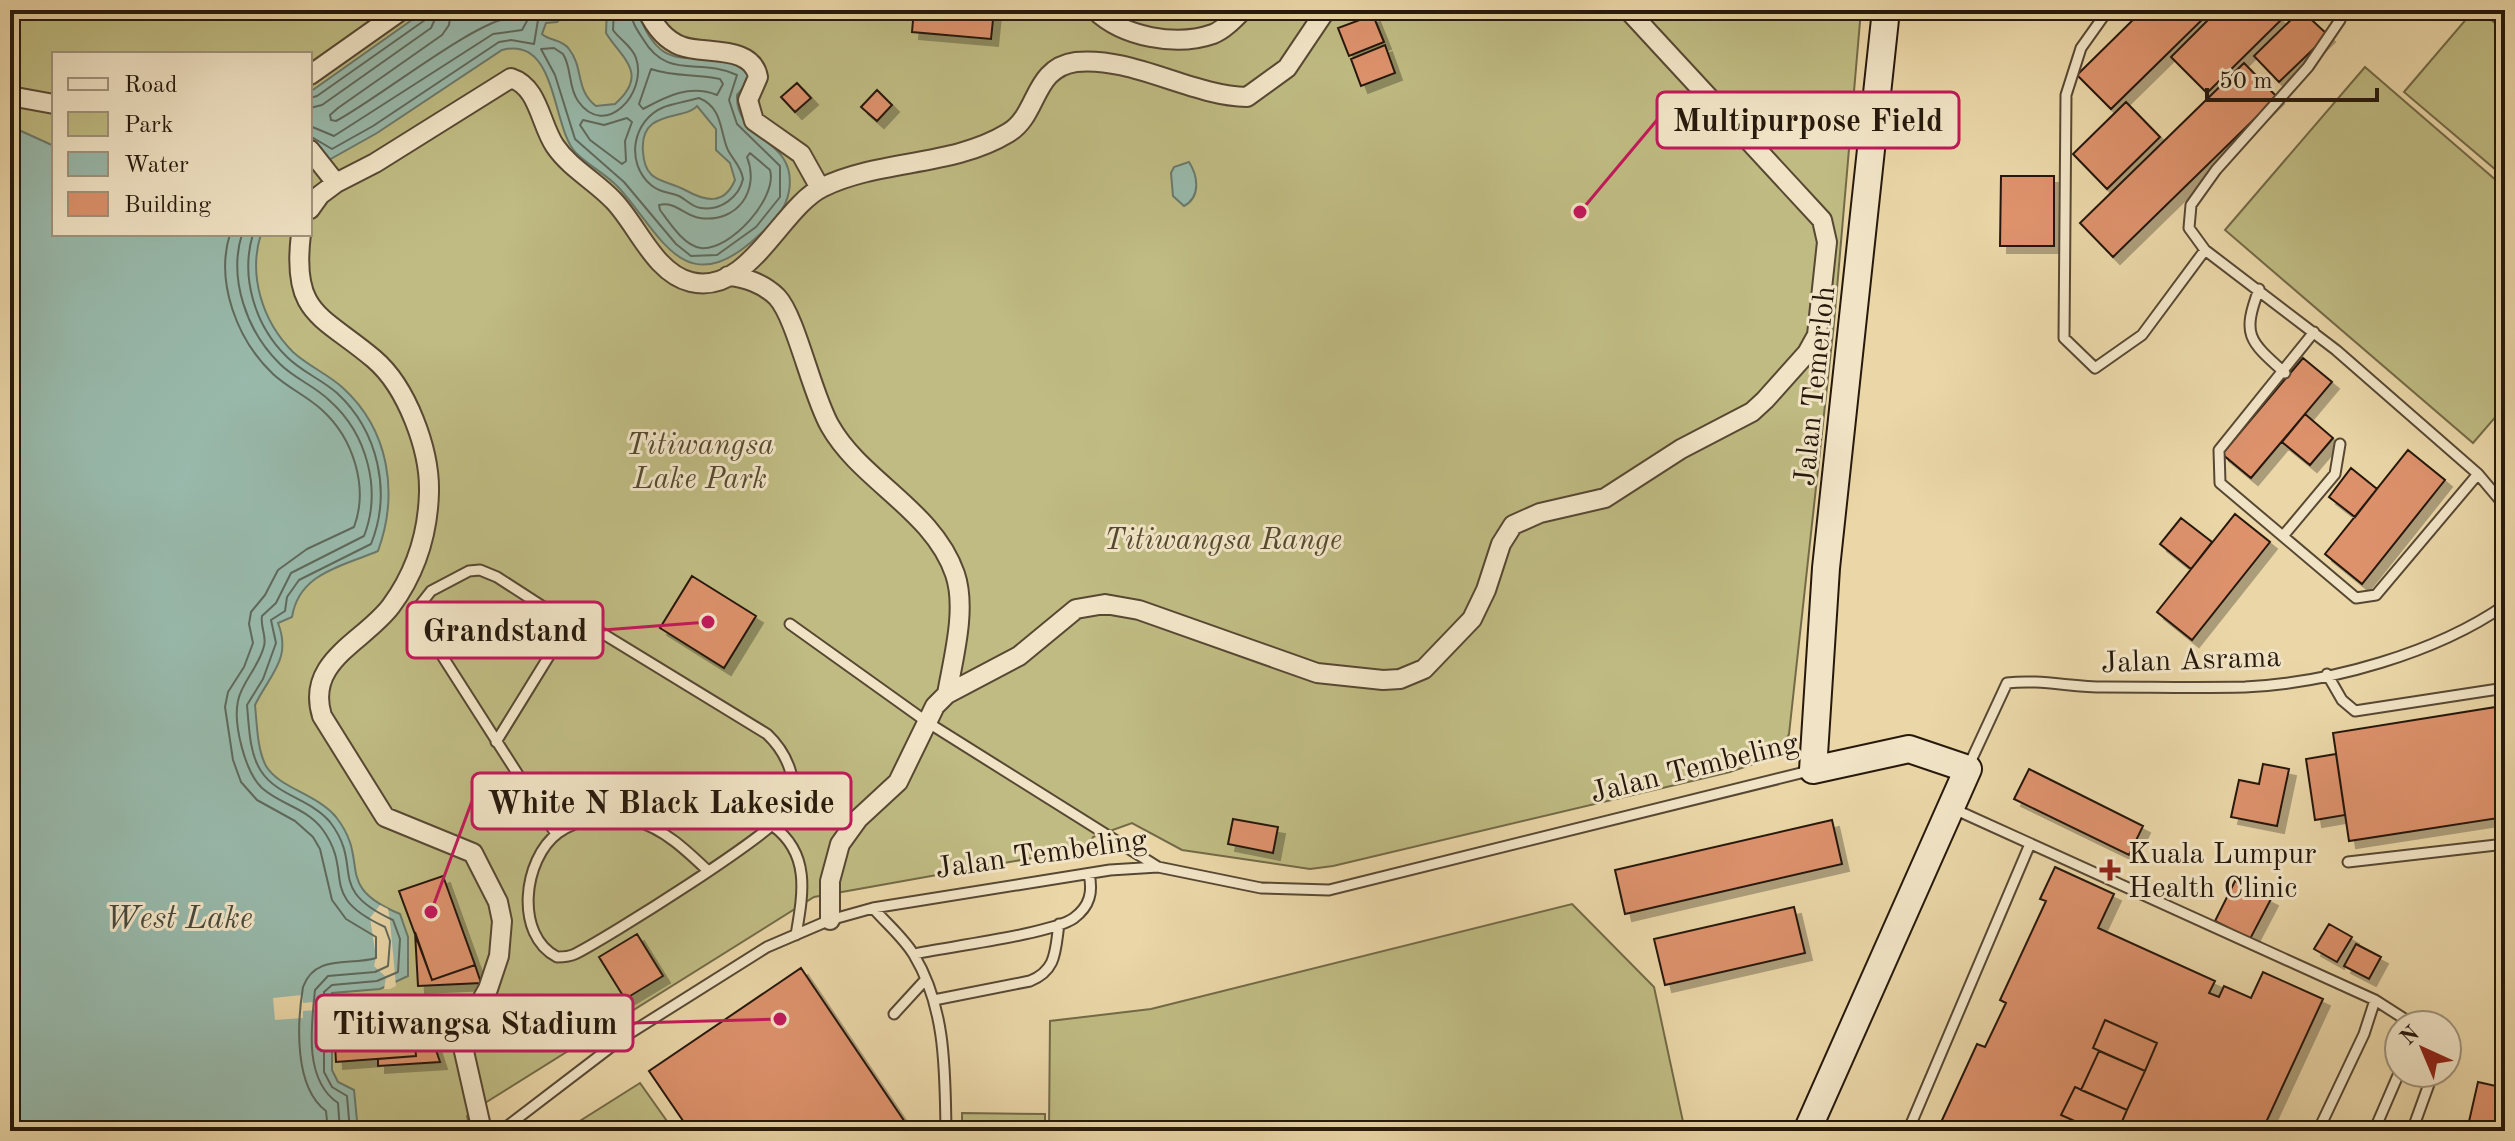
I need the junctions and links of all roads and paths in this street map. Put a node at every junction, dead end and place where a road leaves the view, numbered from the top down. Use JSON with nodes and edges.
{"nodes":[{"id":1,"x":402,"y":10,"type":"edge"},
{"id":2,"x":647,"y":10,"type":"edge"},
{"id":3,"x":1095,"y":10,"type":"edge"},
{"id":4,"x":1243,"y":10,"type":"edge"},
{"id":5,"x":1326,"y":10,"type":"edge"},
{"id":6,"x":1628,"y":10,"type":"edge"},
{"id":7,"x":1886,"y":10,"type":"edge"},
{"id":8,"x":2108,"y":10,"type":"edge"},
{"id":9,"x":2341,"y":10,"type":"edge"},
{"id":10,"x":312,"y":74,"type":"edge"},
{"id":11,"x":10,"y":96,"type":"edge"},
{"id":12,"x":52,"y":104,"type":"edge"},
{"id":13,"x":312,"y":153,"type":"edge"},
{"id":14,"x":336,"y":183,"type":"junction"},
{"id":15,"x":820,"y":188,"type":"junction"},
{"id":16,"x":312,"y":206,"type":"edge"},
{"id":17,"x":301,"y":236,"type":"edge"},
{"id":18,"x":2205,"y":250,"type":"junction"},
{"id":19,"x":728,"y":276,"type":"junction"},
{"id":20,"x":2259,"y":289,"type":"junction"},
{"id":21,"x":2314,"y":332,"type":"junction"},
{"id":22,"x":2285,"y":373,"type":"junction"},
{"id":23,"x":2340,"y":444,"type":"dead end"},
{"id":24,"x":2478,"y":474,"type":"junction"},
{"id":25,"x":2505,"y":506,"type":"edge"},
{"id":26,"x":2283,"y":536,"type":"junction"},
{"id":27,"x":2505,"y":605,"type":"edge"},
{"id":28,"x":570,"y":622,"type":"junction"},
{"id":29,"x":790,"y":624,"type":"dead end"},
{"id":30,"x":2327,"y":674,"type":"junction"},
{"id":31,"x":2505,"y":688,"type":"edge"},
{"id":32,"x":947,"y":694,"type":"junction"},
{"id":33,"x":927,"y":722,"type":"junction"},
{"id":34,"x":496,"y":742,"type":"junction"},
{"id":35,"x":1968,"y":769,"type":"junction"},
{"id":36,"x":1813,"y":770,"type":"junction"},
{"id":37,"x":1951,"y":807,"type":"junction"},
{"id":38,"x":773,"y":826,"type":"junction"},
{"id":39,"x":556,"y":834,"type":"junction"},
{"id":40,"x":2030,"y":844,"type":"junction"},
{"id":41,"x":2505,"y":844,"type":"edge"},
{"id":42,"x":2348,"y":862,"type":"dead end"},
{"id":43,"x":1158,"y":867,"type":"junction"},
{"id":44,"x":707,"y":870,"type":"junction"},
{"id":45,"x":1089,"y":874,"type":"junction"},
{"id":46,"x":873,"y":908,"type":"junction"},
{"id":47,"x":830,"y":920,"type":"junction"},
{"id":48,"x":1059,"y":924,"type":"junction"},
{"id":49,"x":796,"y":935,"type":"junction"},
{"id":50,"x":914,"y":954,"type":"junction"},
{"id":51,"x":926,"y":979,"type":"junction"},
{"id":52,"x":934,"y":1000,"type":"junction"},
{"id":53,"x":2375,"y":1000,"type":"junction"},
{"id":54,"x":2389,"y":1009,"type":"edge"},
{"id":55,"x":894,"y":1014,"type":"dead end"},
{"id":56,"x":2392,"y":1089,"type":"edge"},
{"id":57,"x":2427,"y":1089,"type":"edge"},
{"id":58,"x":481,"y":1125,"type":"edge"},
{"id":59,"x":463,"y":1131,"type":"edge"},
{"id":60,"x":501,"y":1131,"type":"edge"},
{"id":61,"x":946,"y":1131,"type":"edge"},
{"id":62,"x":1807,"y":1131,"type":"edge"},
{"id":63,"x":1908,"y":1131,"type":"edge"},
{"id":64,"x":2318,"y":1131,"type":"edge"},
{"id":65,"x":2374,"y":1131,"type":"edge"},
{"id":66,"x":2412,"y":1131,"type":"edge"}],
"edges":[{"from":1,"to":10,"type":"street"},
{"from":2,"to":15,"type":"street"},
{"from":3,"to":4,"type":"street"},
{"from":5,"to":15,"type":"street"},
{"from":6,"to":32,"type":"street"},
{"from":7,"to":36,"type":"street","name":"Jalan Temerloh"},
{"from":8,"to":18,"type":"lane"},
{"from":9,"to":18,"type":"lane"},
{"from":11,"to":12,"type":"street"},
{"from":13,"to":14,"type":"street"},
{"from":14,"to":16,"type":"street"},
{"from":14,"to":19,"type":"street"},
{"from":15,"to":19,"type":"street"},
{"from":17,"to":58,"type":"street"},
{"from":18,"to":20,"type":"lane"},
{"from":19,"to":32,"type":"street"},
{"from":20,"to":21,"type":"lane"},
{"from":20,"to":22,"type":"lane"},
{"from":21,"to":22,"type":"lane"},
{"from":21,"to":24,"type":"lane"},
{"from":22,"to":26,"type":"lane"},
{"from":23,"to":26,"type":"lane"},
{"from":24,"to":25,"type":"lane"},
{"from":24,"to":26,"type":"lane"},
{"from":27,"to":30,"type":"lane","name":"Jalan Asrama"},
{"from":28,"to":34,"type":"lane"},
{"from":28,"to":34,"type":"lane"},
{"from":28,"to":38,"type":"lane"},
{"from":29,"to":33,"type":"lane"},
{"from":30,"to":31,"type":"lane"},
{"from":30,"to":35,"type":"lane","name":"Jalan Asrama"},
{"from":32,"to":33,"type":"street"},
{"from":33,"to":43,"type":"lane"},
{"from":33,"to":47,"type":"street"},
{"from":34,"to":39,"type":"lane"},
{"from":35,"to":36,"type":"street","name":"Jalan Tembeling"},
{"from":35,"to":37,"type":"street"},
{"from":36,"to":43,"type":"lane","name":"Jalan Tembeling"},
{"from":37,"to":40,"type":"lane"},
{"from":37,"to":62,"type":"street"},
{"from":38,"to":44,"type":"lane"},
{"from":38,"to":49,"type":"lane"},
{"from":39,"to":44,"type":"lane"},
{"from":39,"to":44,"type":"lane"},
{"from":40,"to":53,"type":"lane"},
{"from":40,"to":63,"type":"lane"},
{"from":41,"to":42,"type":"lane"},
{"from":43,"to":45,"type":"lane","name":"Jalan Tembeling"},
{"from":45,"to":46,"type":"lane","name":"Jalan Tembeling"},
{"from":45,"to":48,"type":"lane"},
{"from":46,"to":47,"type":"lane","name":"Jalan Tembeling"},
{"from":46,"to":50,"type":"lane"},
{"from":47,"to":49,"type":"lane","name":"Jalan Tembeling"},
{"from":48,"to":50,"type":"lane"},
{"from":48,"to":52,"type":"lane"},
{"from":49,"to":60,"type":"lane","name":"Jalan Tembeling"},
{"from":50,"to":51,"type":"lane"},
{"from":51,"to":52,"type":"lane"},
{"from":51,"to":55,"type":"lane"},
{"from":52,"to":61,"type":"lane"},
{"from":53,"to":54,"type":"lane"},
{"from":53,"to":64,"type":"lane"},
{"from":56,"to":65,"type":"lane"},
{"from":57,"to":66,"type":"lane"},
{"from":58,"to":59,"type":"street"}]}
